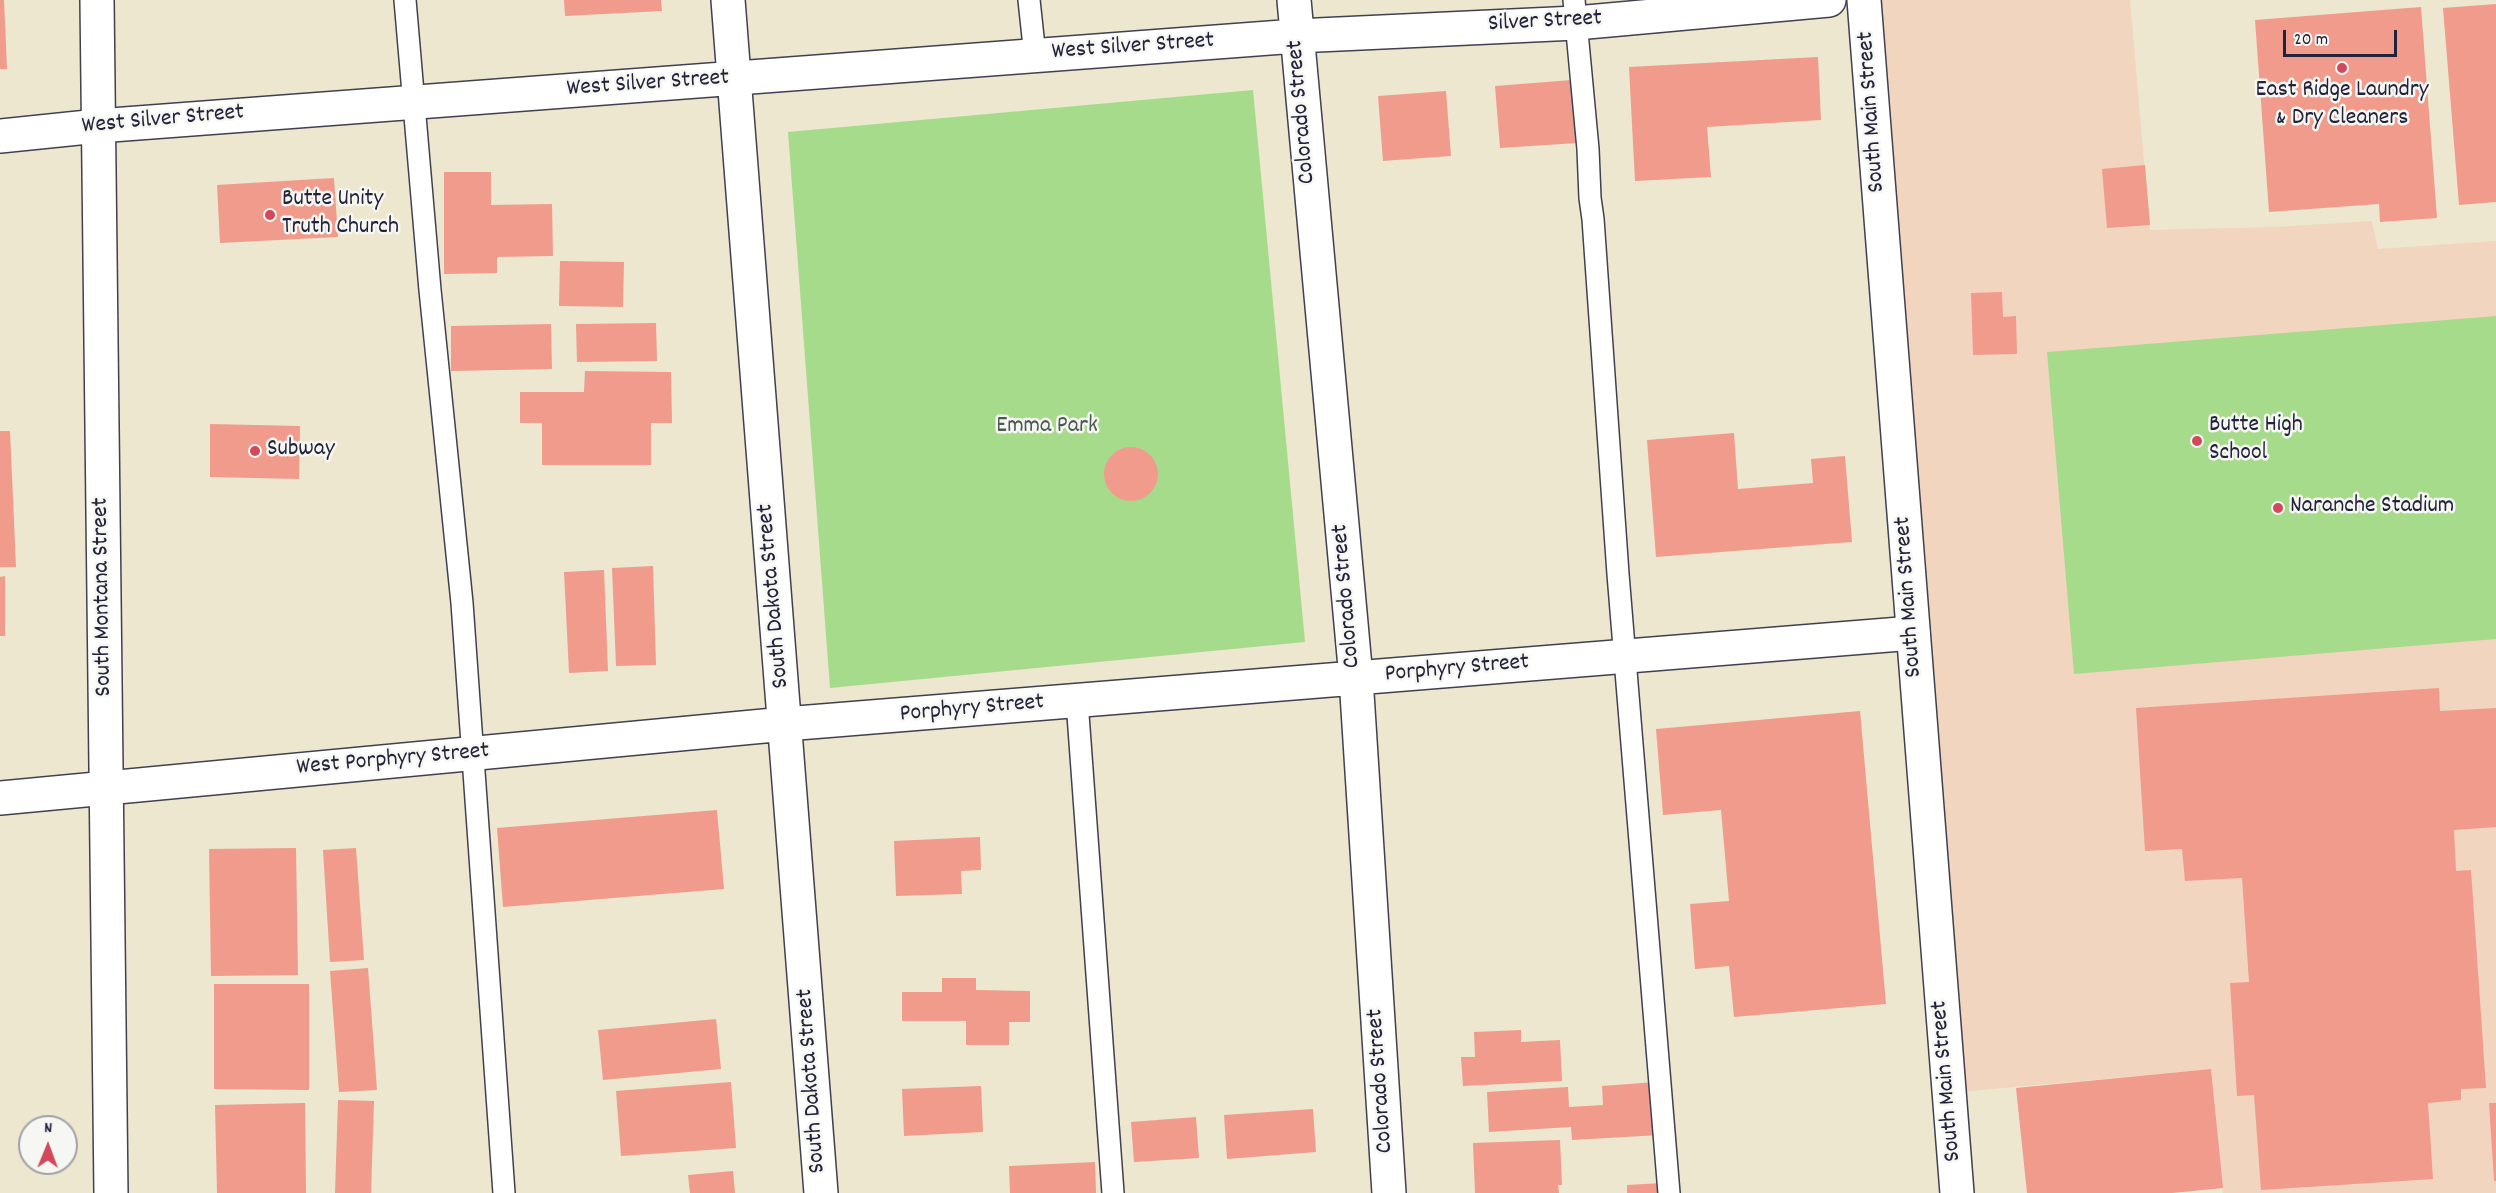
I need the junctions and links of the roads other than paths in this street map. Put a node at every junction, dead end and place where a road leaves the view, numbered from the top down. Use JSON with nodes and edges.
{"nodes":[{"id":1,"x":97,"y":0,"type":"edge"},
{"id":2,"x":405,"y":0,"type":"edge"},
{"id":3,"x":728,"y":0,"type":"edge"},
{"id":4,"x":1029,"y":0,"type":"edge"},
{"id":5,"x":1294,"y":0,"type":"edge"},
{"id":6,"x":1829,"y":0,"type":"edge"},
{"id":7,"x":1864,"y":0,"type":"edge"},
{"id":8,"x":1575,"y":11,"type":"edge"},
{"id":9,"x":1296,"y":36,"type":"junction"},
{"id":10,"x":1035,"y":56,"type":"junction"},
{"id":11,"x":734,"y":78,"type":"junction"},
{"id":12,"x":412,"y":102,"type":"junction"},
{"id":13,"x":98,"y":126,"type":"junction"},
{"id":14,"x":0,"y":136,"type":"edge"},
{"id":15,"x":1913,"y":633,"type":"junction"},
{"id":16,"x":1626,"y":657,"type":"junction"},
{"id":17,"x":1356,"y":678,"type":"junction"},
{"id":18,"x":1077,"y":701,"type":"junction"},
{"id":19,"x":785,"y":724,"type":"junction"},
{"id":20,"x":474,"y":753,"type":"junction"},
{"id":21,"x":106,"y":786,"type":"junction"},
{"id":22,"x":0,"y":798,"type":"edge"},
{"id":23,"x":111,"y":1193,"type":"edge"},
{"id":24,"x":504,"y":1193,"type":"edge"},
{"id":25,"x":821,"y":1193,"type":"edge"},
{"id":26,"x":1113,"y":1193,"type":"edge"},
{"id":27,"x":1389,"y":1193,"type":"edge"},
{"id":28,"x":1669,"y":1193,"type":"edge"},
{"id":29,"x":1957,"y":1193,"type":"edge"}],
"edges":[{"from":1,"to":13,"type":"street","name":"South Montana Street"},
{"from":2,"to":12,"type":"lane"},
{"from":3,"to":11,"type":"street","name":"South Dakota Street"},
{"from":4,"to":10,"type":"lane"},
{"from":5,"to":9,"type":"street","name":"Colorado Street"},
{"from":6,"to":8,"type":"street","name":"Silver Street"},
{"from":7,"to":15,"type":"street","name":"South Main Street"},
{"from":8,"to":9,"type":"street","name":"Silver Street"},
{"from":8,"to":16,"type":"lane"},
{"from":9,"to":10,"type":"street","name":"West Silver Street"},
{"from":9,"to":17,"type":"street","name":"Colorado Street"},
{"from":10,"to":11,"type":"street","name":"West Silver Street"},
{"from":11,"to":12,"type":"street","name":"West Silver Street"},
{"from":11,"to":19,"type":"street","name":"South Dakota Street"},
{"from":12,"to":13,"type":"street","name":"West Silver Street"},
{"from":12,"to":20,"type":"lane"},
{"from":13,"to":14,"type":"street","name":"West Silver Street"},
{"from":13,"to":21,"type":"street","name":"South Montana Street"},
{"from":15,"to":16,"type":"street","name":"Porphyry Street"},
{"from":15,"to":29,"type":"street","name":"South Main Street"},
{"from":16,"to":17,"type":"street","name":"Porphyry Street"},
{"from":16,"to":28,"type":"lane"},
{"from":17,"to":18,"type":"street","name":"Porphyry Street"},
{"from":17,"to":27,"type":"street","name":"Colorado Street"},
{"from":18,"to":19,"type":"street","name":"Porphyry Street"},
{"from":18,"to":26,"type":"lane"},
{"from":19,"to":20,"type":"street","name":"West Porphyry Street"},
{"from":19,"to":25,"type":"street","name":"South Dakota Street"},
{"from":20,"to":21,"type":"street","name":"West Porphyry Street"},
{"from":20,"to":24,"type":"lane"},
{"from":21,"to":22,"type":"street","name":"West Porphyry Street"},
{"from":21,"to":23,"type":"street","name":"South Montana Street"}]}
